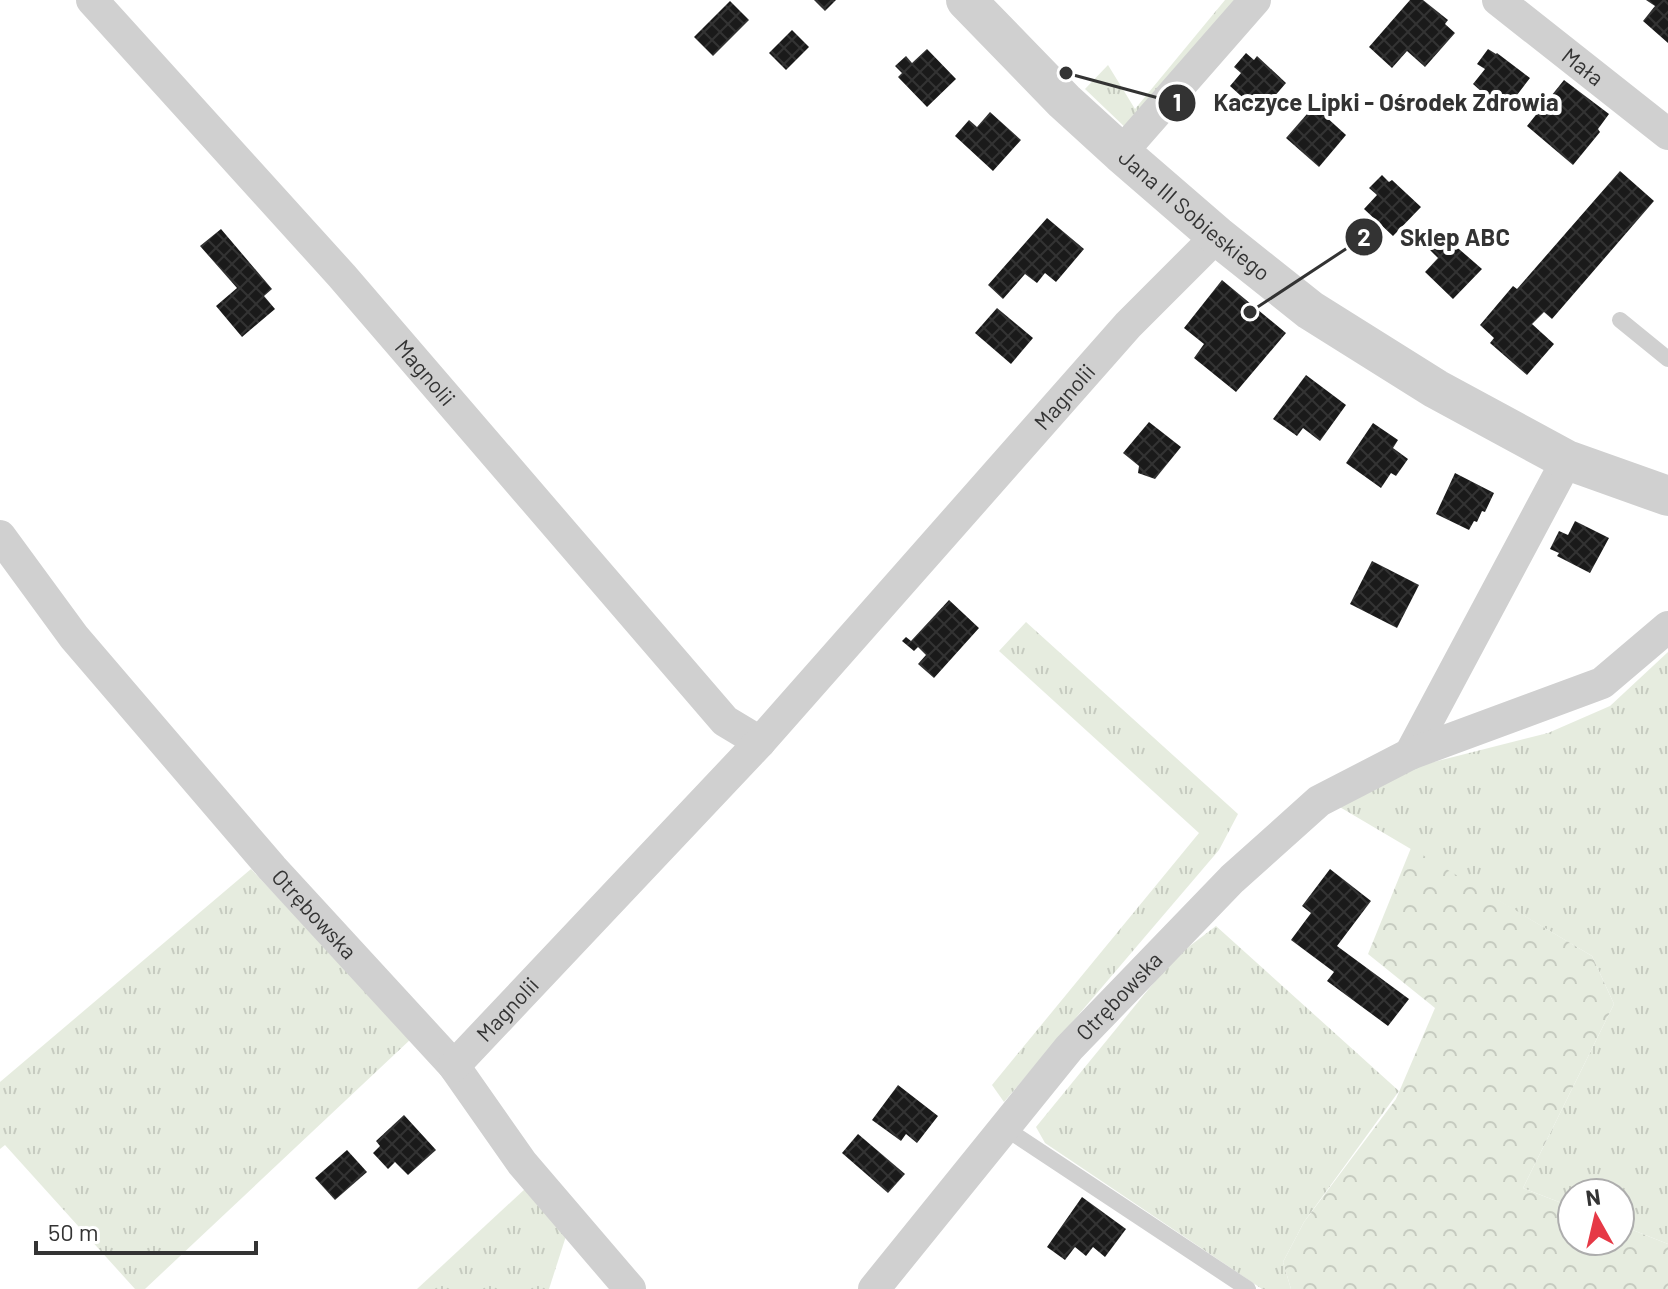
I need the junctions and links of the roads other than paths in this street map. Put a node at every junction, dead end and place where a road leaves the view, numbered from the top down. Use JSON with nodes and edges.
{"nodes":[{"id":1,"x":92,"y":0,"type":"edge"},
{"id":2,"x":966,"y":0,"type":"edge"},
{"id":3,"x":1255,"y":0,"type":"edge"},
{"id":4,"x":1498,"y":0,"type":"edge"},
{"id":5,"x":1668,"y":134,"type":"edge"},
{"id":6,"x":1121,"y":153,"type":"junction"},
{"id":7,"x":1217,"y":236,"type":"junction"},
{"id":8,"x":1620,"y":320,"type":"dead end"},
{"id":9,"x":1668,"y":359,"type":"edge"},
{"id":10,"x":1567,"y":460,"type":"junction"},
{"id":11,"x":1668,"y":496,"type":"edge"},
{"id":12,"x":0,"y":536,"type":"edge"},
{"id":13,"x":1668,"y":627,"type":"edge"},
{"id":14,"x":760,"y":742,"type":"junction"},
{"id":15,"x":1410,"y":754,"type":"junction"},
{"id":16,"x":454,"y":1066,"type":"junction"},
{"id":17,"x":1005,"y":1128,"type":"junction"},
{"id":18,"x":630,"y":1289,"type":"edge"},
{"id":19,"x":874,"y":1289,"type":"edge"},
{"id":20,"x":1248,"y":1289,"type":"edge"}],
"edges":[{"from":1,"to":14,"type":"street","name":"Magnolii"},
{"from":2,"to":6,"type":"street","name":"Jana III Sobieskiego"},
{"from":3,"to":6,"type":"street"},
{"from":4,"to":5,"type":"street","name":"Mała"},
{"from":6,"to":7,"type":"street","name":"Jana III Sobieskiego"},
{"from":7,"to":10,"type":"street","name":"Jana III Sobieskiego"},
{"from":7,"to":14,"type":"street","name":"Magnolii"},
{"from":8,"to":9,"type":"lane"},
{"from":10,"to":11,"type":"street","name":"Jana III Sobieskiego"},
{"from":10,"to":15,"type":"street"},
{"from":12,"to":16,"type":"street","name":"Otrębowska"},
{"from":13,"to":15,"type":"street","name":"Otrębowska"},
{"from":14,"to":16,"type":"street","name":"Magnolii"},
{"from":15,"to":17,"type":"street","name":"Otrębowska"},
{"from":16,"to":18,"type":"street","name":"Otrębowska"},
{"from":17,"to":19,"type":"street","name":"Otrębowska"},
{"from":17,"to":20,"type":"lane"}]}
